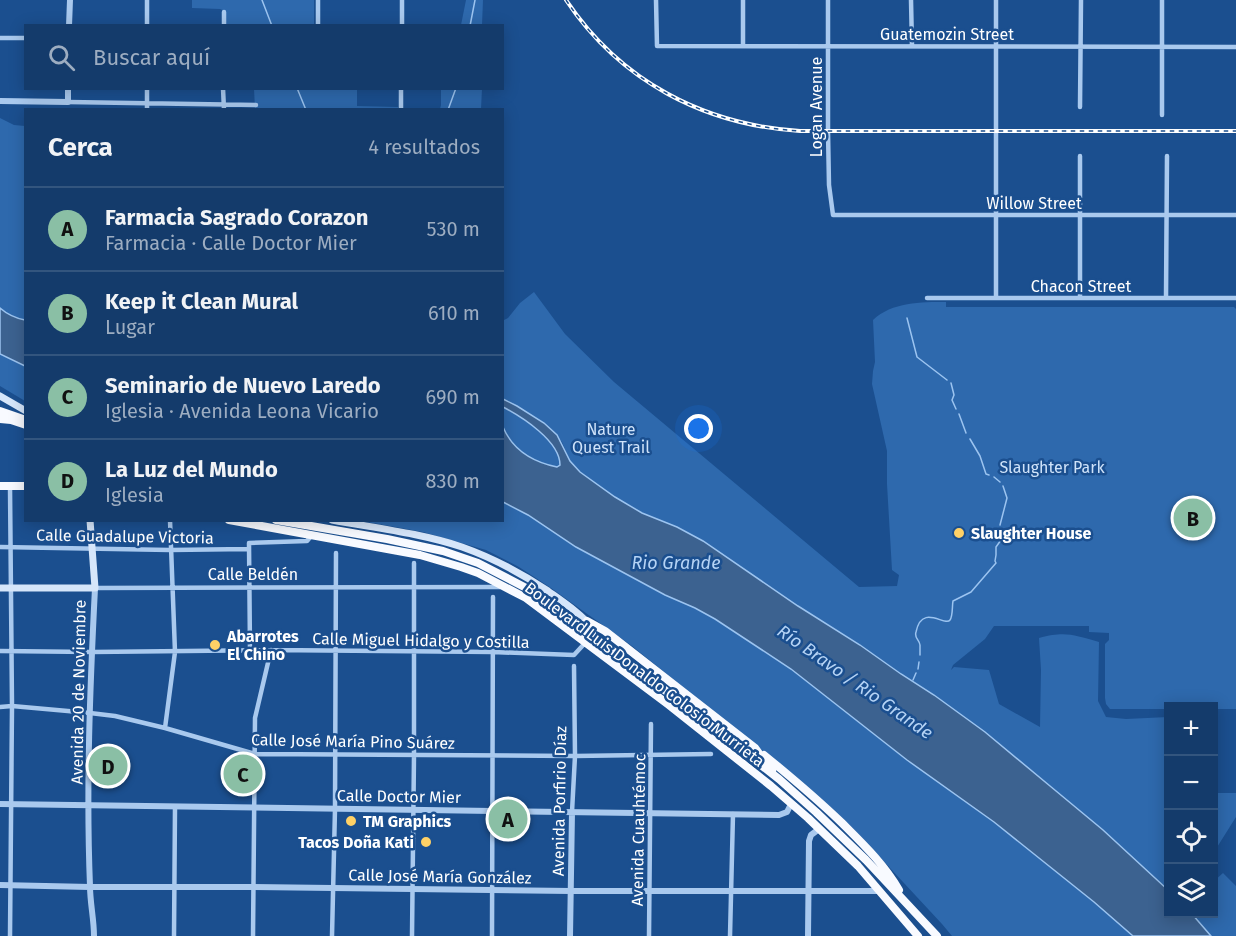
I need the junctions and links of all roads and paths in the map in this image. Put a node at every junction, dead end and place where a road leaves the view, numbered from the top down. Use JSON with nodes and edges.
{"nodes":[{"id":1,"x":70,"y":0,"type":"edge"},
{"id":2,"x":147,"y":0,"type":"edge"},
{"id":3,"x":318,"y":0,"type":"edge"},
{"id":4,"x":402,"y":0,"type":"edge"},
{"id":5,"x":657,"y":0,"type":"edge"},
{"id":6,"x":743,"y":0,"type":"edge"},
{"id":7,"x":828,"y":0,"type":"edge"},
{"id":8,"x":911,"y":0,"type":"edge"},
{"id":9,"x":996,"y":0,"type":"edge"},
{"id":10,"x":1081,"y":0,"type":"edge"},
{"id":11,"x":1162,"y":0,"type":"edge"},
{"id":12,"x":224,"y":12,"type":"dead end"},
{"id":13,"x":69,"y":24,"type":"edge"},
{"id":14,"x":147,"y":24,"type":"edge"},
{"id":15,"x":224,"y":24,"type":"edge"},
{"id":16,"x":318,"y":24,"type":"edge"},
{"id":17,"x":402,"y":24,"type":"edge"},
{"id":18,"x":0,"y":38,"type":"edge"},
{"id":19,"x":24,"y":38,"type":"edge"},
{"id":20,"x":743,"y":46,"type":"junction"},
{"id":21,"x":828,"y":46,"type":"junction"},
{"id":22,"x":912,"y":46,"type":"junction"},
{"id":23,"x":996,"y":46,"type":"junction"},
{"id":24,"x":1081,"y":46,"type":"junction"},
{"id":25,"x":1162,"y":46,"type":"junction"},
{"id":26,"x":1236,"y":47,"type":"edge"},
{"id":27,"x":68,"y":90,"type":"edge"},
{"id":28,"x":147,"y":90,"type":"edge"},
{"id":29,"x":223,"y":90,"type":"edge"},
{"id":30,"x":401,"y":90,"type":"edge"},
{"id":31,"x":0,"y":101,"type":"edge"},
{"id":32,"x":68,"y":102,"type":"junction"},
{"id":33,"x":147,"y":103,"type":"junction"},
{"id":34,"x":256,"y":105,"type":"dead end"},
{"id":35,"x":224,"y":107,"type":"edge"},
{"id":36,"x":1080,"y":107,"type":"dead end"},
{"id":37,"x":147,"y":108,"type":"edge"},
{"id":38,"x":401,"y":108,"type":"edge"},
{"id":39,"x":1162,"y":115,"type":"dead end"},
{"id":40,"x":1080,"y":156,"type":"dead end"},
{"id":41,"x":1167,"y":156,"type":"dead end"},
{"id":42,"x":833,"y":215,"type":"joint"},
{"id":43,"x":995,"y":215,"type":"junction"},
{"id":44,"x":1081,"y":215,"type":"junction"},
{"id":45,"x":1166,"y":215,"type":"junction"},
{"id":46,"x":1236,"y":215,"type":"edge"},
{"id":47,"x":927,"y":298,"type":"dead end"},
{"id":48,"x":996,"y":298,"type":"junction"},
{"id":49,"x":1080,"y":298,"type":"junction"},
{"id":50,"x":1166,"y":298,"type":"junction"},
{"id":51,"x":1236,"y":298,"type":"edge"},
{"id":52,"x":0,"y":396,"type":"edge"},
{"id":53,"x":24,"y":410,"type":"edge"},
{"id":54,"x":0,"y":411,"type":"edge"},
{"id":55,"x":0,"y":418,"type":"edge"},
{"id":56,"x":24,"y":419,"type":"edge"},
{"id":57,"x":24,"y":425,"type":"edge"},
{"id":58,"x":0,"y":486,"type":"edge"},
{"id":59,"x":10,"y":486,"type":"junction"},
{"id":60,"x":24,"y":486,"type":"edge"},
{"id":61,"x":90,"y":522,"type":"edge"},
{"id":62,"x":170,"y":522,"type":"edge"},
{"id":63,"x":240,"y":522,"type":"edge"},
{"id":64,"x":287,"y":522,"type":"edge"},
{"id":65,"x":342,"y":522,"type":"edge"},
{"id":66,"x":312,"y":535,"type":"junction"},
{"id":67,"x":249,"y":546,"type":"junction"},
{"id":68,"x":0,"y":547,"type":"edge"},
{"id":69,"x":10,"y":547,"type":"junction"},
{"id":70,"x":92,"y":548,"type":"junction"},
{"id":71,"x":170,"y":550,"type":"junction"},
{"id":72,"x":336,"y":553,"type":"dead end"},
{"id":73,"x":414,"y":562,"type":"dead end"},
{"id":74,"x":336,"y":587,"type":"junction"},
{"id":75,"x":505,"y":587,"type":"junction"},
{"id":76,"x":0,"y":588,"type":"edge"},
{"id":77,"x":11,"y":588,"type":"junction"},
{"id":78,"x":94,"y":588,"type":"junction"},
{"id":79,"x":172,"y":588,"type":"junction"},
{"id":80,"x":250,"y":588,"type":"junction"},
{"id":81,"x":414,"y":588,"type":"junction"},
{"id":82,"x":493,"y":597,"type":"dead end"},
{"id":83,"x":587,"y":621,"type":"junction"},
{"id":84,"x":592,"y":634,"type":"junction"},
{"id":85,"x":585,"y":643,"type":"junction"},
{"id":86,"x":271,"y":650,"type":"junction"},
{"id":87,"x":0,"y":651,"type":"edge"},
{"id":88,"x":11,"y":651,"type":"junction"},
{"id":89,"x":250,"y":651,"type":"junction"},
{"id":90,"x":335,"y":651,"type":"junction"},
{"id":91,"x":92,"y":652,"type":"junction"},
{"id":92,"x":175,"y":652,"type":"junction"},
{"id":93,"x":414,"y":652,"type":"junction"},
{"id":94,"x":494,"y":652,"type":"junction"},
{"id":95,"x":574,"y":666,"type":"dead end"},
{"id":96,"x":0,"y":706,"type":"edge"},
{"id":97,"x":12,"y":706,"type":"junction"},
{"id":98,"x":90,"y":713,"type":"junction"},
{"id":99,"x":651,"y":724,"type":"dead end"},
{"id":100,"x":165,"y":728,"type":"junction"},
{"id":101,"x":755,"y":748,"type":"junction"},
{"id":102,"x":255,"y":754,"type":"junction"},
{"id":103,"x":335,"y":754,"type":"junction"},
{"id":104,"x":711,"y":754,"type":"dead end"},
{"id":105,"x":414,"y":755,"type":"junction"},
{"id":106,"x":493,"y":755,"type":"junction"},
{"id":107,"x":574,"y":756,"type":"junction"},
{"id":108,"x":651,"y":756,"type":"junction"},
{"id":109,"x":779,"y":780,"type":"junction"},
{"id":110,"x":0,"y":804,"type":"edge"},
{"id":111,"x":11,"y":804,"type":"junction"},
{"id":112,"x":791,"y":804,"type":"junction"},
{"id":113,"x":89,"y":806,"type":"junction"},
{"id":114,"x":175,"y":807,"type":"junction"},
{"id":115,"x":255,"y":808,"type":"junction"},
{"id":116,"x":335,"y":809,"type":"junction"},
{"id":117,"x":413,"y":810,"type":"junction"},
{"id":118,"x":492,"y":811,"type":"junction"},
{"id":119,"x":572,"y":812,"type":"junction"},
{"id":120,"x":650,"y":813,"type":"junction"},
{"id":121,"x":733,"y":814,"type":"junction"},
{"id":122,"x":819,"y":829,"type":"junction"},
{"id":123,"x":0,"y":885,"type":"edge"},
{"id":124,"x":11,"y":885,"type":"junction"},
{"id":125,"x":90,"y":887,"type":"junction"},
{"id":126,"x":174,"y":887,"type":"junction"},
{"id":127,"x":253,"y":887,"type":"junction"},
{"id":128,"x":333,"y":888,"type":"junction"},
{"id":129,"x":413,"y":888,"type":"junction"},
{"id":130,"x":493,"y":890,"type":"junction"},
{"id":131,"x":571,"y":891,"type":"junction"},
{"id":132,"x":879,"y":891,"type":"junction"},
{"id":133,"x":649,"y":892,"type":"junction"},
{"id":134,"x":731,"y":892,"type":"junction"},
{"id":135,"x":808,"y":892,"type":"junction"},
{"id":136,"x":908,"y":904,"type":"junction"},
{"id":137,"x":10,"y":936,"type":"edge"},
{"id":138,"x":94,"y":936,"type":"edge"},
{"id":139,"x":174,"y":936,"type":"edge"},
{"id":140,"x":253,"y":936,"type":"edge"},
{"id":141,"x":332,"y":936,"type":"edge"},
{"id":142,"x":412,"y":936,"type":"edge"},
{"id":143,"x":492,"y":936,"type":"edge"},
{"id":144,"x":570,"y":936,"type":"edge"},
{"id":145,"x":649,"y":936,"type":"edge"},
{"id":146,"x":730,"y":936,"type":"edge"},
{"id":147,"x":808,"y":936,"type":"edge"},
{"id":148,"x":918,"y":936,"type":"edge"},
{"id":149,"x":937,"y":936,"type":"edge"}],
"edges":[{"from":1,"to":13,"type":"street"},
{"from":2,"to":14,"type":"street"},
{"from":3,"to":16,"type":"street"},
{"from":4,"to":17,"type":"street"},
{"from":5,"to":20,"type":"street","name":"Guatemozin Street"},
{"from":6,"to":20,"type":"street"},
{"from":7,"to":21,"type":"street","name":"Logan Avenue"},
{"from":8,"to":22,"type":"street"},
{"from":9,"to":23,"type":"street"},
{"from":10,"to":24,"type":"street"},
{"from":11,"to":25,"type":"street"},
{"from":12,"to":15,"type":"street"},
{"from":18,"to":19,"type":"street"},
{"from":20,"to":21,"type":"street","name":"Guatemozin Street"},
{"from":21,"to":22,"type":"street","name":"Guatemozin Street"},
{"from":21,"to":42,"type":"street","name":"Logan Avenue"},
{"from":22,"to":23,"type":"street","name":"Guatemozin Street"},
{"from":23,"to":24,"type":"street","name":"Guatemozin Street"},
{"from":23,"to":43,"type":"street"},
{"from":24,"to":25,"type":"street","name":"Guatemozin Street"},
{"from":24,"to":36,"type":"street"},
{"from":25,"to":26,"type":"street","name":"Guatemozin Street"},
{"from":25,"to":39,"type":"street"},
{"from":27,"to":32,"type":"street"},
{"from":28,"to":33,"type":"street"},
{"from":29,"to":35,"type":"street"},
{"from":30,"to":38,"type":"street"},
{"from":31,"to":32,"type":"street"},
{"from":32,"to":33,"type":"street"},
{"from":33,"to":35,"type":"street"},
{"from":33,"to":37,"type":"street"},
{"from":34,"to":35,"type":"street"},
{"from":40,"to":44,"type":"street"},
{"from":41,"to":45,"type":"street"},
{"from":42,"to":43,"type":"street","name":"Willow Street"},
{"from":43,"to":44,"type":"street","name":"Willow Street"},
{"from":43,"to":48,"type":"street"},
{"from":44,"to":45,"type":"street","name":"Willow Street"},
{"from":44,"to":49,"type":"street"},
{"from":45,"to":46,"type":"street","name":"Willow Street"},
{"from":45,"to":50,"type":"street"},
{"from":47,"to":48,"type":"street","name":"Chacon Street"},
{"from":48,"to":49,"type":"street","name":"Chacon Street"},
{"from":49,"to":50,"type":"street","name":"Chacon Street"},
{"from":50,"to":51,"type":"street","name":"Chacon Street"},
{"from":52,"to":53,"type":"main road"},
{"from":54,"to":56,"type":"highway"},
{"from":55,"to":57,"type":"highway"},
{"from":58,"to":59,"type":"highway"},
{"from":59,"to":60,"type":"highway"},
{"from":59,"to":69,"type":"street"},
{"from":61,"to":70,"type":"main road","name":"Avenida 20 de Noviembre"},
{"from":62,"to":71,"type":"street"},
{"from":63,"to":66,"type":"highway","name":"Boulevard Luis Donaldo Colosio Murrieta"},
{"from":64,"to":84,"type":"highway","name":"Boulevard Luis Donaldo Colosio Murrieta"},
{"from":65,"to":83,"type":"main road","name":"Boulevard Luis Donaldo Colosio Murrieta"},
{"from":66,"to":67,"type":"street","name":"Calle Guadalupe Victoria"},
{"from":66,"to":75,"type":"highway","name":"Boulevard Luis Donaldo Colosio Murrieta"},
{"from":67,"to":71,"type":"street","name":"Calle Guadalupe Victoria"},
{"from":67,"to":80,"type":"street"},
{"from":68,"to":69,"type":"street","name":"Calle Guadalupe Victoria"},
{"from":69,"to":70,"type":"street","name":"Calle Guadalupe Victoria"},
{"from":69,"to":77,"type":"street"},
{"from":70,"to":71,"type":"street","name":"Calle Guadalupe Victoria"},
{"from":70,"to":78,"type":"main road","name":"Avenida 20 de Noviembre"},
{"from":71,"to":79,"type":"street"},
{"from":72,"to":74,"type":"street"},
{"from":73,"to":81,"type":"street"},
{"from":74,"to":80,"type":"street","name":"Calle Beldén"},
{"from":74,"to":81,"type":"street","name":"Calle Beldén"},
{"from":74,"to":90,"type":"street"},
{"from":75,"to":81,"type":"street","name":"Calle Beldén"},
{"from":75,"to":85,"type":"highway","name":"Boulevard Luis Donaldo Colosio Murrieta"},
{"from":76,"to":77,"type":"main road","name":"Calle Beldén"},
{"from":77,"to":78,"type":"main road","name":"Calle Beldén"},
{"from":77,"to":88,"type":"street"},
{"from":78,"to":79,"type":"street","name":"Calle Beldén"},
{"from":78,"to":91,"type":"street","name":"Avenida 20 de Noviembre"},
{"from":79,"to":80,"type":"street","name":"Calle Beldén"},
{"from":79,"to":92,"type":"street"},
{"from":80,"to":89,"type":"street"},
{"from":81,"to":93,"type":"street"},
{"from":82,"to":94,"type":"street"},
{"from":83,"to":84,"type":"main road","name":"Boulevard Luis Donaldo Colosio Murrieta"},
{"from":83,"to":101,"type":"highway"},
{"from":84,"to":85,"type":"main road"},
{"from":84,"to":109,"type":"highway","name":"Boulevard Luis Donaldo Colosio Murrieta"},
{"from":85,"to":94,"type":"street","name":"Calle Miguel Hidalgo y Costilla"},
{"from":85,"to":112,"type":"highway","name":"Boulevard Luis Donaldo Colosio Murrieta"},
{"from":86,"to":89,"type":"street","name":"Calle Miguel Hidalgo y Costilla"},
{"from":86,"to":90,"type":"street","name":"Calle Miguel Hidalgo y Costilla"},
{"from":86,"to":102,"type":"street"},
{"from":87,"to":88,"type":"street","name":"Calle Miguel Hidalgo y Costilla"},
{"from":88,"to":91,"type":"street","name":"Calle Miguel Hidalgo y Costilla"},
{"from":88,"to":97,"type":"street"},
{"from":89,"to":92,"type":"street","name":"Calle Miguel Hidalgo y Costilla"},
{"from":90,"to":93,"type":"street","name":"Calle Miguel Hidalgo y Costilla"},
{"from":90,"to":103,"type":"street"},
{"from":91,"to":92,"type":"street","name":"Calle Miguel Hidalgo y Costilla"},
{"from":91,"to":98,"type":"street","name":"Avenida 20 de Noviembre"},
{"from":92,"to":100,"type":"street"},
{"from":93,"to":94,"type":"street","name":"Calle Miguel Hidalgo y Costilla"},
{"from":93,"to":105,"type":"street"},
{"from":94,"to":106,"type":"street"},
{"from":95,"to":107,"type":"street","name":"Avenida Porfirio Díaz"},
{"from":96,"to":97,"type":"street","name":"Calle José María Pino Suárez"},
{"from":97,"to":98,"type":"street","name":"Calle José María Pino Suárez"},
{"from":97,"to":111,"type":"street"},
{"from":98,"to":100,"type":"street","name":"Calle José María Pino Suárez"},
{"from":98,"to":113,"type":"street","name":"Avenida 20 de Noviembre"},
{"from":99,"to":108,"type":"street","name":"Avenida Cuauhtémoc"},
{"from":100,"to":102,"type":"street","name":"Calle José María Pino Suárez"},
{"from":101,"to":109,"type":"highway"},
{"from":101,"to":136,"type":"highway"},
{"from":102,"to":103,"type":"street","name":"Calle José María Pino Suárez"},
{"from":102,"to":115,"type":"street"},
{"from":103,"to":105,"type":"street","name":"Calle José María Pino Suárez"},
{"from":103,"to":116,"type":"street"},
{"from":104,"to":108,"type":"street","name":"Calle José María Pino Suárez"},
{"from":105,"to":106,"type":"street","name":"Calle José María Pino Suárez"},
{"from":105,"to":117,"type":"street"},
{"from":106,"to":107,"type":"street","name":"Calle José María Pino Suárez"},
{"from":106,"to":118,"type":"street"},
{"from":107,"to":108,"type":"street","name":"Calle José María Pino Suárez"},
{"from":107,"to":119,"type":"street","name":"Avenida Porfirio Díaz"},
{"from":108,"to":120,"type":"street","name":"Avenida Cuauhtémoc"},
{"from":109,"to":136,"type":"highway","name":"Boulevard Luis Donaldo Colosio Murrieta"},
{"from":110,"to":111,"type":"street","name":"Calle Doctor Mier"},
{"from":111,"to":113,"type":"street","name":"Calle Doctor Mier"},
{"from":111,"to":124,"type":"street"},
{"from":112,"to":121,"type":"street","name":"Calle Doctor Mier"},
{"from":112,"to":122,"type":"highway","name":"Boulevard Luis Donaldo Colosio Murrieta"},
{"from":113,"to":114,"type":"street","name":"Calle Doctor Mier"},
{"from":113,"to":125,"type":"street","name":"Avenida 20 de Noviembre"},
{"from":114,"to":115,"type":"street","name":"Calle Doctor Mier"},
{"from":114,"to":126,"type":"street"},
{"from":115,"to":116,"type":"street","name":"Calle Doctor Mier"},
{"from":115,"to":127,"type":"street"},
{"from":116,"to":117,"type":"street","name":"Calle Doctor Mier"},
{"from":116,"to":128,"type":"street"},
{"from":117,"to":118,"type":"street","name":"Calle Doctor Mier"},
{"from":117,"to":129,"type":"street"},
{"from":118,"to":119,"type":"street","name":"Calle Doctor Mier"},
{"from":118,"to":130,"type":"street"},
{"from":119,"to":120,"type":"street","name":"Calle Doctor Mier"},
{"from":119,"to":131,"type":"street","name":"Avenida Porfirio Díaz"},
{"from":120,"to":121,"type":"street","name":"Calle Doctor Mier"},
{"from":120,"to":133,"type":"street","name":"Avenida Cuauhtémoc"},
{"from":121,"to":134,"type":"street"},
{"from":122,"to":132,"type":"highway","name":"Boulevard Luis Donaldo Colosio Murrieta"},
{"from":122,"to":135,"type":"street"},
{"from":123,"to":124,"type":"street","name":"Calle José María González"},
{"from":124,"to":125,"type":"street","name":"Calle José María González"},
{"from":124,"to":137,"type":"street"},
{"from":125,"to":126,"type":"street","name":"Calle José María González"},
{"from":125,"to":138,"type":"street","name":"Avenida 20 de Noviembre"},
{"from":126,"to":127,"type":"street","name":"Calle José María González"},
{"from":126,"to":139,"type":"street"},
{"from":127,"to":128,"type":"street","name":"Calle José María González"},
{"from":127,"to":140,"type":"street"},
{"from":128,"to":129,"type":"street","name":"Calle José María González"},
{"from":128,"to":141,"type":"street"},
{"from":129,"to":130,"type":"street","name":"Calle José María González"},
{"from":129,"to":142,"type":"street"},
{"from":130,"to":131,"type":"street","name":"Calle José María González"},
{"from":130,"to":143,"type":"street"},
{"from":131,"to":133,"type":"street","name":"Calle José María González"},
{"from":131,"to":144,"type":"street","name":"Avenida Porfirio Díaz"},
{"from":132,"to":135,"type":"street","name":"Calle José María González"},
{"from":132,"to":148,"type":"highway","name":"Boulevard Luis Donaldo Colosio Murrieta"},
{"from":133,"to":134,"type":"street","name":"Calle José María González"},
{"from":133,"to":145,"type":"street","name":"Avenida Cuauhtémoc"},
{"from":134,"to":135,"type":"street","name":"Calle José María González"},
{"from":134,"to":146,"type":"street"},
{"from":135,"to":147,"type":"street"},
{"from":136,"to":149,"type":"highway","name":"Boulevard Luis Donaldo Colosio Murrieta"}]}
